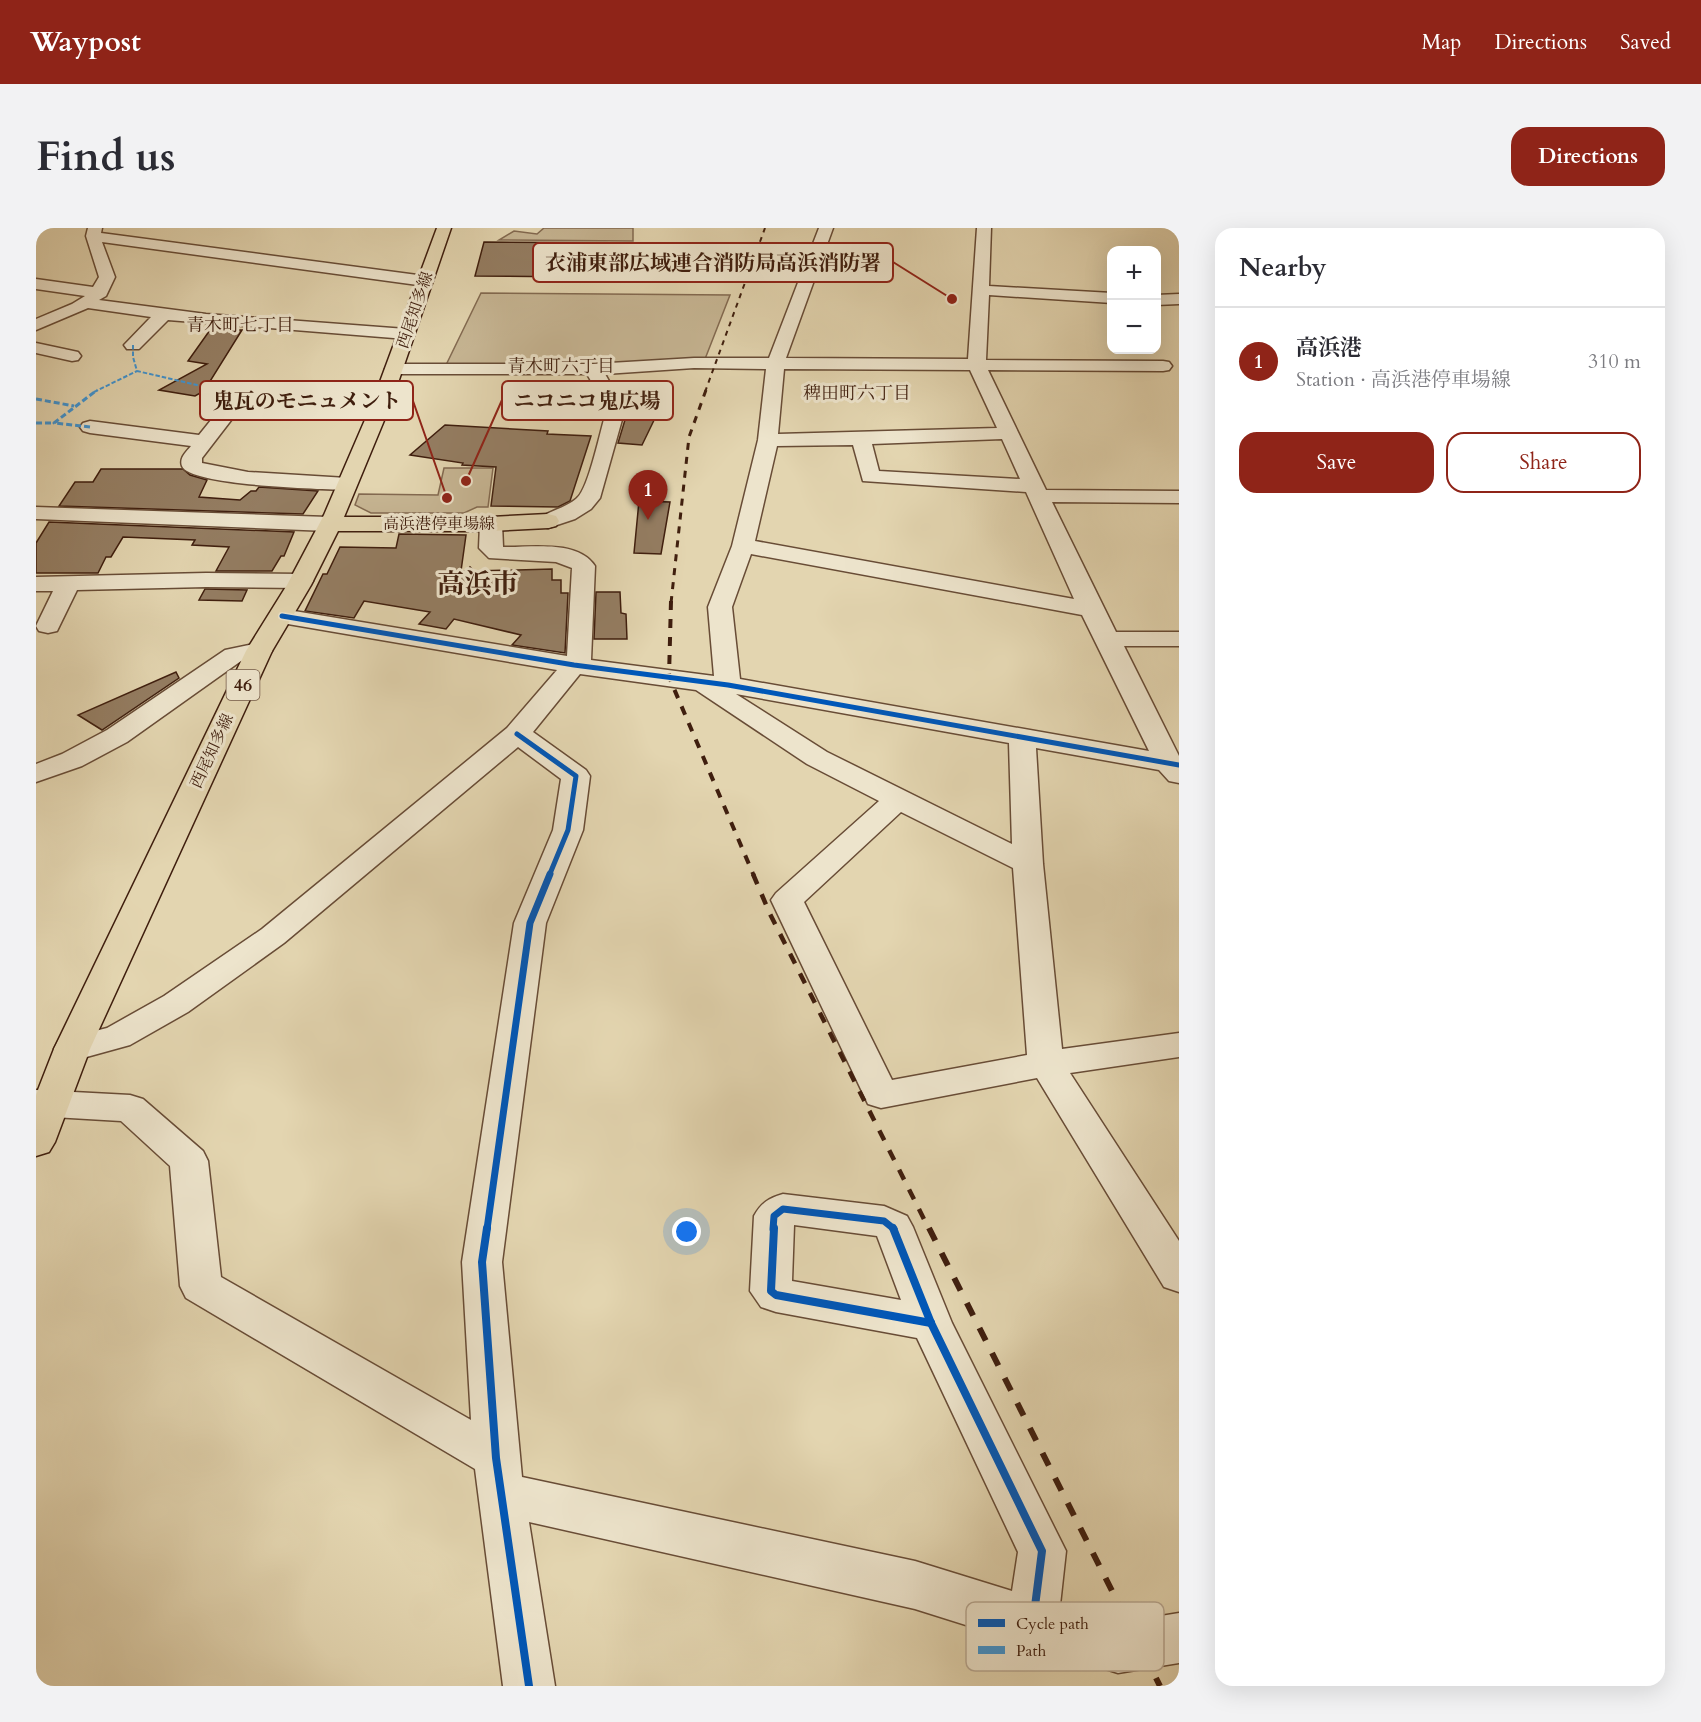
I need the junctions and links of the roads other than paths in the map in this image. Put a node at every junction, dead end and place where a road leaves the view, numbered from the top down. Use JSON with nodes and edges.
{"nodes":[{"id":1,"x":444,"y":228,"type":"edge"},
{"id":2,"x":826,"y":228,"type":"edge"},
{"id":3,"x":984,"y":228,"type":"edge"},
{"id":4,"x":94,"y":232,"type":"edge"},
{"id":5,"x":425,"y":281,"type":"junction"},
{"id":6,"x":36,"y":284,"type":"edge"},
{"id":7,"x":981,"y":290,"type":"junction"},
{"id":8,"x":100,"y":293,"type":"junction"},
{"id":9,"x":1107,"y":298,"type":"edge"},
{"id":10,"x":1179,"y":299,"type":"edge"},
{"id":11,"x":1161,"y":300,"type":"edge"},
{"id":12,"x":86,"y":303,"type":"junction"},
{"id":13,"x":36,"y":314,"type":"edge"},
{"id":14,"x":162,"y":316,"type":"junction"},
{"id":15,"x":55,"y":317,"type":"junction"},
{"id":16,"x":36,"y":326,"type":"edge"},
{"id":17,"x":406,"y":334,"type":"junction"},
{"id":18,"x":134,"y":345,"type":"dead end"},
{"id":19,"x":36,"y":348,"type":"edge"},
{"id":20,"x":1160,"y":354,"type":"edge"},
{"id":21,"x":72,"y":356,"type":"dead end"},
{"id":22,"x":776,"y":364,"type":"junction"},
{"id":23,"x":977,"y":365,"type":"junction"},
{"id":24,"x":394,"y":369,"type":"junction"},
{"id":25,"x":593,"y":369,"type":"junction"},
{"id":26,"x":243,"y":393,"type":"dead end"},
{"id":27,"x":90,"y":427,"type":"dead end"},
{"id":28,"x":1010,"y":433,"type":"junction"},
{"id":29,"x":861,"y":439,"type":"junction"},
{"id":30,"x":768,"y":440,"type":"junction"},
{"id":31,"x":204,"y":442,"type":"junction"},
{"id":32,"x":347,"y":484,"type":"junction"},
{"id":33,"x":1037,"y":491,"type":"junction"},
{"id":34,"x":1179,"y":497,"type":"edge"},
{"id":35,"x":36,"y":513,"type":"edge"},
{"id":36,"x":549,"y":521,"type":"joint"},
{"id":37,"x":328,"y":524,"type":"junction"},
{"id":38,"x":491,"y":524,"type":"junction"},
{"id":39,"x":743,"y":546,"type":"junction"},
{"id":40,"x":301,"y":581,"type":"junction"},
{"id":41,"x":69,"y":583,"type":"junction"},
{"id":42,"x":36,"y":584,"type":"edge"},
{"id":43,"x":1091,"y":609,"type":"junction"},
{"id":44,"x":282,"y":616,"type":"junction"},
{"id":45,"x":48,"y":626,"type":"dead end"},
{"id":46,"x":1108,"y":639,"type":"junction"},
{"id":47,"x":1179,"y":639,"type":"edge"},
{"id":48,"x":259,"y":651,"type":"junction"},
{"id":49,"x":574,"y":665,"type":"junction"},
{"id":50,"x":715,"y":684,"type":"junction"},
{"id":51,"x":516,"y":734,"type":"junction"},
{"id":52,"x":1022,"y":737,"type":"junction"},
{"id":53,"x":1176,"y":768,"type":"edge"},
{"id":54,"x":36,"y":774,"type":"edge"},
{"id":55,"x":898,"y":799,"type":"junction"},
{"id":56,"x":1028,"y":864,"type":"junction"},
{"id":57,"x":1179,"y":1045,"type":"edge"},
{"id":58,"x":72,"y":1049,"type":"junction"},
{"id":59,"x":1046,"y":1064,"type":"junction"},
{"id":60,"x":43,"y":1103,"type":"edge"},
{"id":61,"x":36,"y":1142,"type":"edge"},
{"id":62,"x":1179,"y":1275,"type":"edge"},
{"id":63,"x":931,"y":1323,"type":"dead end"},
{"id":64,"x":498,"y":1476,"type":"junction"},
{"id":65,"x":969,"y":1602,"type":"edge"},
{"id":66,"x":1036,"y":1602,"type":"edge"},
{"id":67,"x":1179,"y":1638,"type":"edge"},
{"id":68,"x":1164,"y":1640,"type":"edge"},
{"id":69,"x":529,"y":1686,"type":"edge"}],
"edges":[{"from":1,"to":5,"type":"main road","name":"西尾知多線","number":"46"},
{"from":2,"to":22,"type":"street"},
{"from":3,"to":7,"type":"street"},
{"from":4,"to":5,"type":"street"},
{"from":4,"to":8,"type":"street"},
{"from":5,"to":17,"type":"main road","name":"西尾知多線","number":"46"},
{"from":6,"to":8,"type":"street"},
{"from":7,"to":9,"type":"street"},
{"from":7,"to":23,"type":"street"},
{"from":8,"to":12,"type":"street"},
{"from":10,"to":11,"type":"street"},
{"from":12,"to":14,"type":"street"},
{"from":12,"to":15,"type":"street"},
{"from":13,"to":15,"type":"street"},
{"from":14,"to":17,"type":"street"},
{"from":14,"to":18,"type":"street"},
{"from":15,"to":16,"type":"street"},
{"from":17,"to":24,"type":"main road","name":"西尾知多線","number":"46"},
{"from":19,"to":21,"type":"street"},
{"from":20,"to":23,"type":"street"},
{"from":22,"to":23,"type":"street"},
{"from":22,"to":25,"type":"street"},
{"from":22,"to":30,"type":"street"},
{"from":23,"to":28,"type":"street"},
{"from":24,"to":25,"type":"street"},
{"from":24,"to":32,"type":"main road","name":"西尾知多線","number":"46"},
{"from":25,"to":36,"type":"street"},
{"from":26,"to":31,"type":"street"},
{"from":27,"to":31,"type":"street"},
{"from":28,"to":29,"type":"street"},
{"from":28,"to":33,"type":"street"},
{"from":29,"to":30,"type":"street"},
{"from":29,"to":33,"type":"street"},
{"from":30,"to":39,"type":"street"},
{"from":31,"to":32,"type":"street"},
{"from":32,"to":37,"type":"main road","name":"西尾知多線","number":"46"},
{"from":33,"to":34,"type":"street"},
{"from":33,"to":43,"type":"street"},
{"from":35,"to":37,"type":"street"},
{"from":36,"to":38,"type":"main road","name":"高浜港停車場線"},
{"from":37,"to":38,"type":"main road","name":"高浜港停車場線"},
{"from":37,"to":40,"type":"main road","name":"西尾知多線","number":"46"},
{"from":38,"to":49,"type":"street"},
{"from":39,"to":43,"type":"street"},
{"from":39,"to":50,"type":"street"},
{"from":40,"to":41,"type":"street"},
{"from":40,"to":44,"type":"main road","name":"西尾知多線","number":"46"},
{"from":41,"to":42,"type":"street"},
{"from":41,"to":45,"type":"street"},
{"from":43,"to":46,"type":"street"},
{"from":44,"to":48,"type":"main road","name":"西尾知多線","number":"46"},
{"from":44,"to":49,"type":"street"},
{"from":46,"to":47,"type":"street"},
{"from":46,"to":53,"type":"street"},
{"from":48,"to":54,"type":"street"},
{"from":48,"to":58,"type":"main road","name":"西尾知多線","number":"46"},
{"from":49,"to":50,"type":"street"},
{"from":49,"to":51,"type":"street"},
{"from":50,"to":52,"type":"street"},
{"from":50,"to":55,"type":"street"},
{"from":51,"to":58,"type":"street"},
{"from":51,"to":64,"type":"street"},
{"from":52,"to":53,"type":"street"},
{"from":52,"to":56,"type":"street"},
{"from":55,"to":56,"type":"street"},
{"from":55,"to":59,"type":"street"},
{"from":56,"to":59,"type":"street"},
{"from":57,"to":59,"type":"street"},
{"from":58,"to":60,"type":"main road","name":"西尾知多線","number":"46"},
{"from":59,"to":62,"type":"street"},
{"from":60,"to":61,"type":"main road","name":"西尾知多線","number":"46"},
{"from":60,"to":64,"type":"street"},
{"from":63,"to":66,"type":"street"},
{"from":64,"to":65,"type":"street"},
{"from":64,"to":69,"type":"street"},
{"from":67,"to":68,"type":"street"}]}
